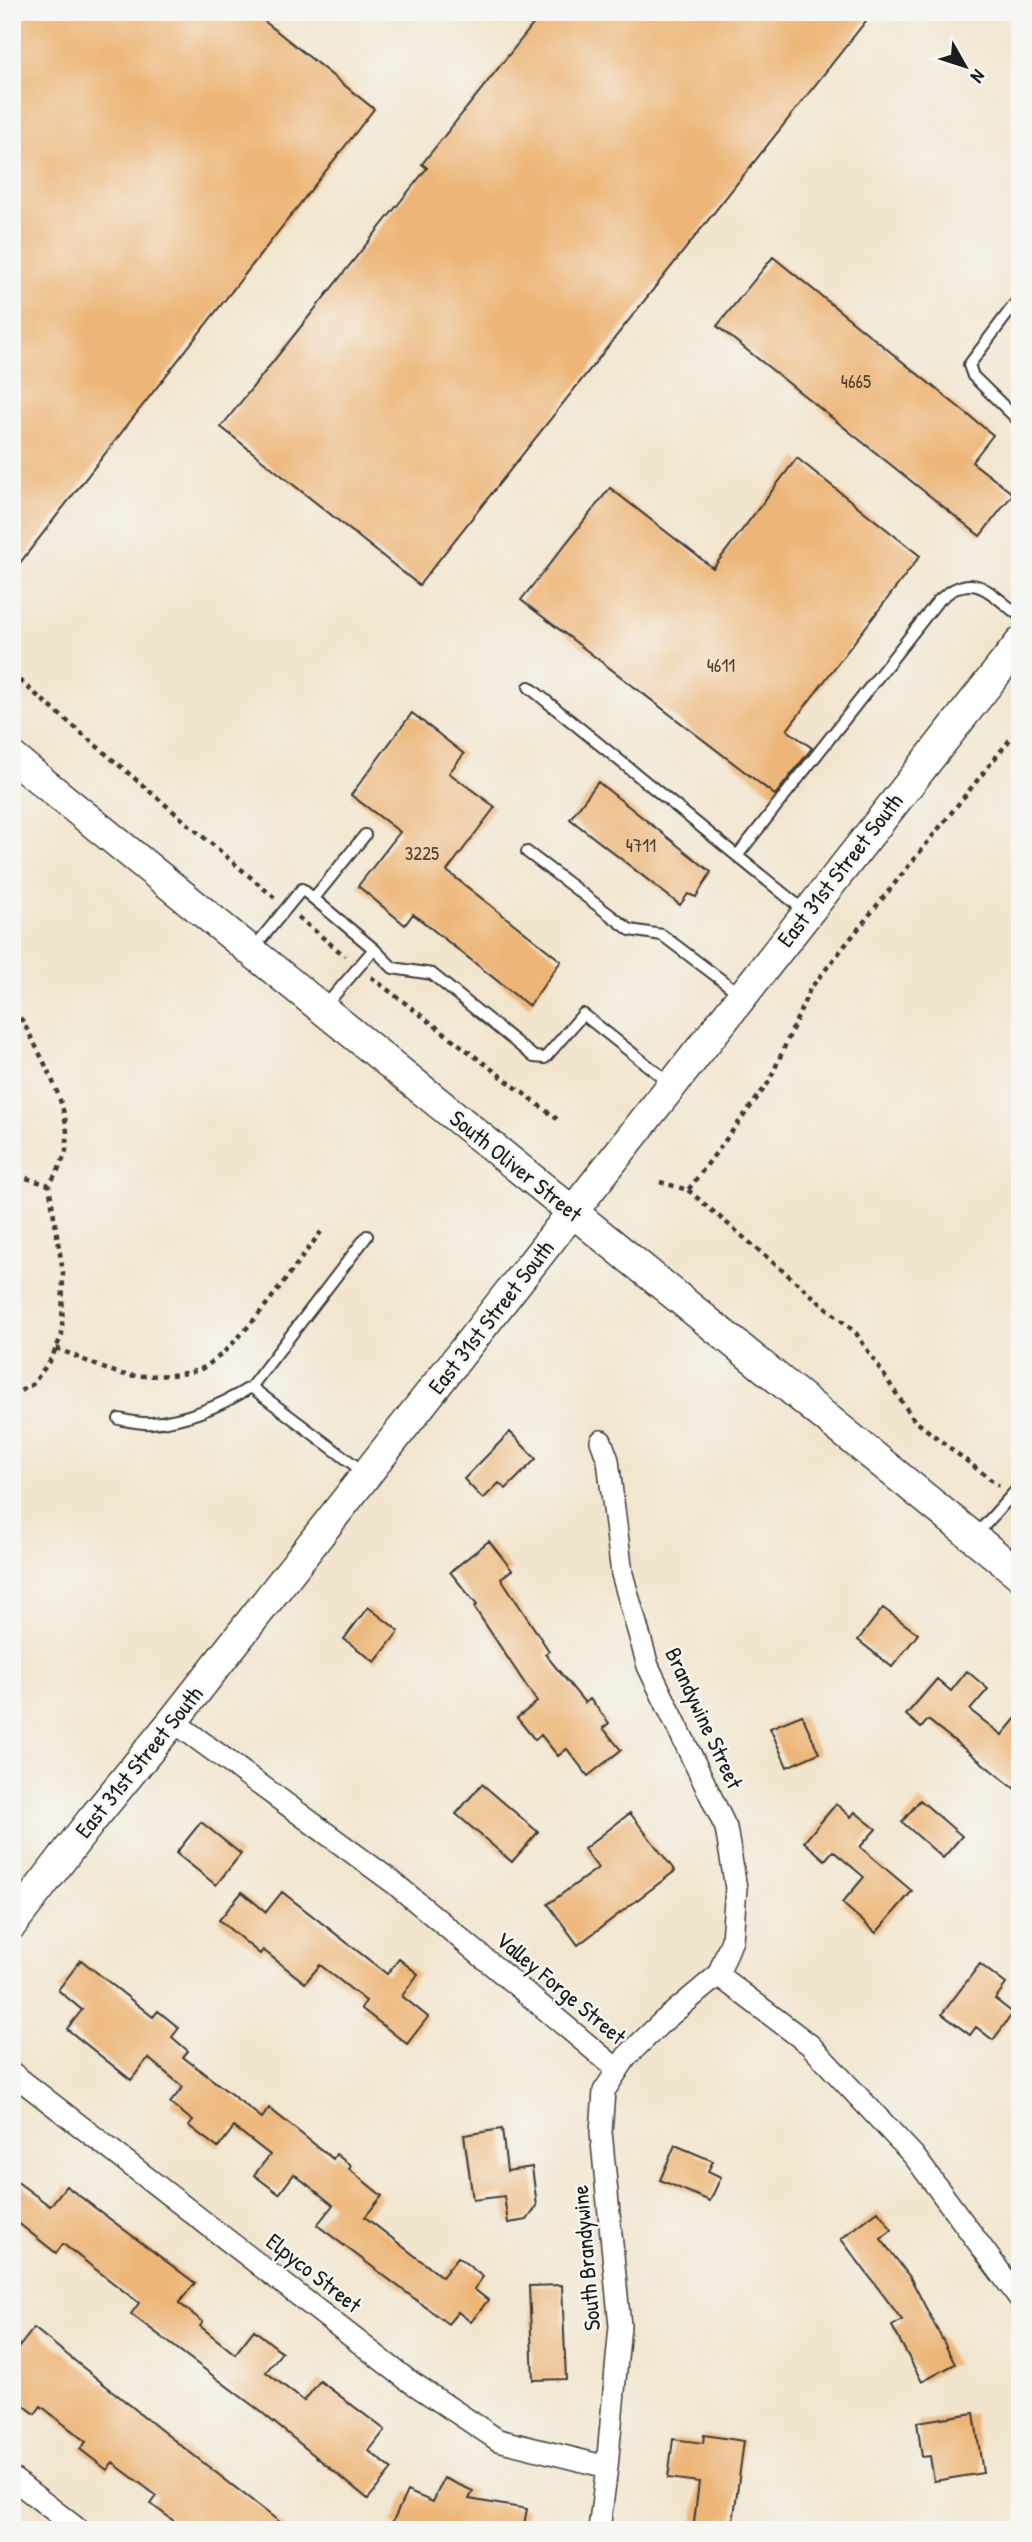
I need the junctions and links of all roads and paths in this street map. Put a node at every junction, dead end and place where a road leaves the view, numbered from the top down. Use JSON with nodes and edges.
{"nodes":[{"id":1,"x":1020,"y":297,"type":"edge"},
{"id":2,"x":1020,"y":422,"type":"edge"},
{"id":3,"x":1020,"y":615,"type":"edge"},
{"id":4,"x":1020,"y":643,"type":"edge"},
{"id":5,"x":529,"y":687,"type":"dead end"},
{"id":6,"x":1020,"y":727,"type":"edge"},
{"id":7,"x":12,"y":757,"type":"edge"},
{"id":8,"x":365,"y":835,"type":"dead end"},
{"id":9,"x":527,"y":852,"type":"dead end"},
{"id":10,"x":737,"y":856,"type":"junction"},
{"id":11,"x":314,"y":898,"type":"junction"},
{"id":12,"x":806,"y":912,"type":"junction"},
{"id":13,"x":374,"y":949,"type":"junction"},
{"id":14,"x":251,"y":951,"type":"junction"},
{"id":15,"x":742,"y":996,"type":"junction"},
{"id":16,"x":323,"y":1008,"type":"junction"},
{"id":17,"x":12,"y":1013,"type":"edge"},
{"id":18,"x":673,"y":1086,"type":"junction"},
{"id":19,"x":12,"y":1177,"type":"edge"},
{"id":20,"x":660,"y":1182,"type":"dead end"},
{"id":21,"x":49,"y":1185,"type":"junction"},
{"id":22,"x":688,"y":1190,"type":"junction"},
{"id":23,"x":574,"y":1212,"type":"junction"},
{"id":24,"x":321,"y":1232,"type":"dead end"},
{"id":25,"x":367,"y":1236,"type":"dead end"},
{"id":26,"x":56,"y":1348,"type":"junction"},
{"id":27,"x":251,"y":1387,"type":"junction"},
{"id":28,"x":12,"y":1396,"type":"edge"},
{"id":29,"x":119,"y":1419,"type":"dead end"},
{"id":30,"x":601,"y":1441,"type":"dead end"},
{"id":31,"x":367,"y":1475,"type":"junction"},
{"id":32,"x":1020,"y":1486,"type":"edge"},
{"id":33,"x":1011,"y":1495,"type":"junction"},
{"id":34,"x":974,"y":1537,"type":"junction"},
{"id":35,"x":1020,"y":1575,"type":"edge"},
{"id":36,"x":173,"y":1721,"type":"junction"},
{"id":37,"x":12,"y":1924,"type":"edge"},
{"id":38,"x":718,"y":1975,"type":"junction"},
{"id":39,"x":618,"y":2070,"type":"junction"},
{"id":40,"x":12,"y":2073,"type":"edge"},
{"id":41,"x":1020,"y":2299,"type":"edge"},
{"id":42,"x":607,"y":2467,"type":"junction"},
{"id":43,"x":12,"y":2478,"type":"edge"},
{"id":44,"x":79,"y":2530,"type":"edge"},
{"id":45,"x":599,"y":2530,"type":"edge"}],
"edges":[{"from":1,"to":2,"type":"lane"},
{"from":3,"to":10,"type":"lane"},
{"from":4,"to":12,"type":"street","name":"East 31st Street South"},
{"from":5,"to":10,"type":"lane"},
{"from":6,"to":22,"type":"path"},
{"from":7,"to":14,"type":"street","name":"South Oliver Street"},
{"from":8,"to":11,"type":"lane"},
{"from":9,"to":15,"type":"lane"},
{"from":10,"to":12,"type":"lane"},
{"from":11,"to":13,"type":"lane"},
{"from":11,"to":14,"type":"lane"},
{"from":12,"to":15,"type":"street","name":"East 31st Street South"},
{"from":13,"to":16,"type":"lane"},
{"from":13,"to":18,"type":"lane"},
{"from":14,"to":16,"type":"street","name":"South Oliver Street"},
{"from":15,"to":18,"type":"street","name":"East 31st Street South"},
{"from":16,"to":23,"type":"street","name":"South Oliver Street"},
{"from":17,"to":21,"type":"path"},
{"from":18,"to":23,"type":"street","name":"East 31st Street South"},
{"from":19,"to":21,"type":"path"},
{"from":20,"to":22,"type":"path"},
{"from":21,"to":26,"type":"path"},
{"from":22,"to":33,"type":"path"},
{"from":23,"to":31,"type":"street","name":"East 31st Street South"},
{"from":23,"to":34,"type":"street","name":"South Oliver Street"},
{"from":24,"to":26,"type":"path"},
{"from":25,"to":27,"type":"lane"},
{"from":26,"to":28,"type":"path"},
{"from":27,"to":29,"type":"lane"},
{"from":27,"to":31,"type":"lane"},
{"from":30,"to":38,"type":"street","name":"Brandywine Street"},
{"from":31,"to":36,"type":"street","name":"East 31st Street South"},
{"from":32,"to":33,"type":"lane"},
{"from":33,"to":34,"type":"lane"},
{"from":34,"to":35,"type":"street","name":"South Oliver Street"},
{"from":36,"to":37,"type":"street","name":"East 31st Street South"},
{"from":36,"to":39,"type":"street","name":"Valley Forge Street"},
{"from":38,"to":39,"type":"street","name":"Valley Forge Street"},
{"from":38,"to":41,"type":"street"},
{"from":39,"to":42,"type":"street","name":"South Brandywine"},
{"from":40,"to":42,"type":"street","name":"Elpyco Street"},
{"from":42,"to":45,"type":"street","name":"South Brandywine"},
{"from":43,"to":44,"type":"street"}]}
